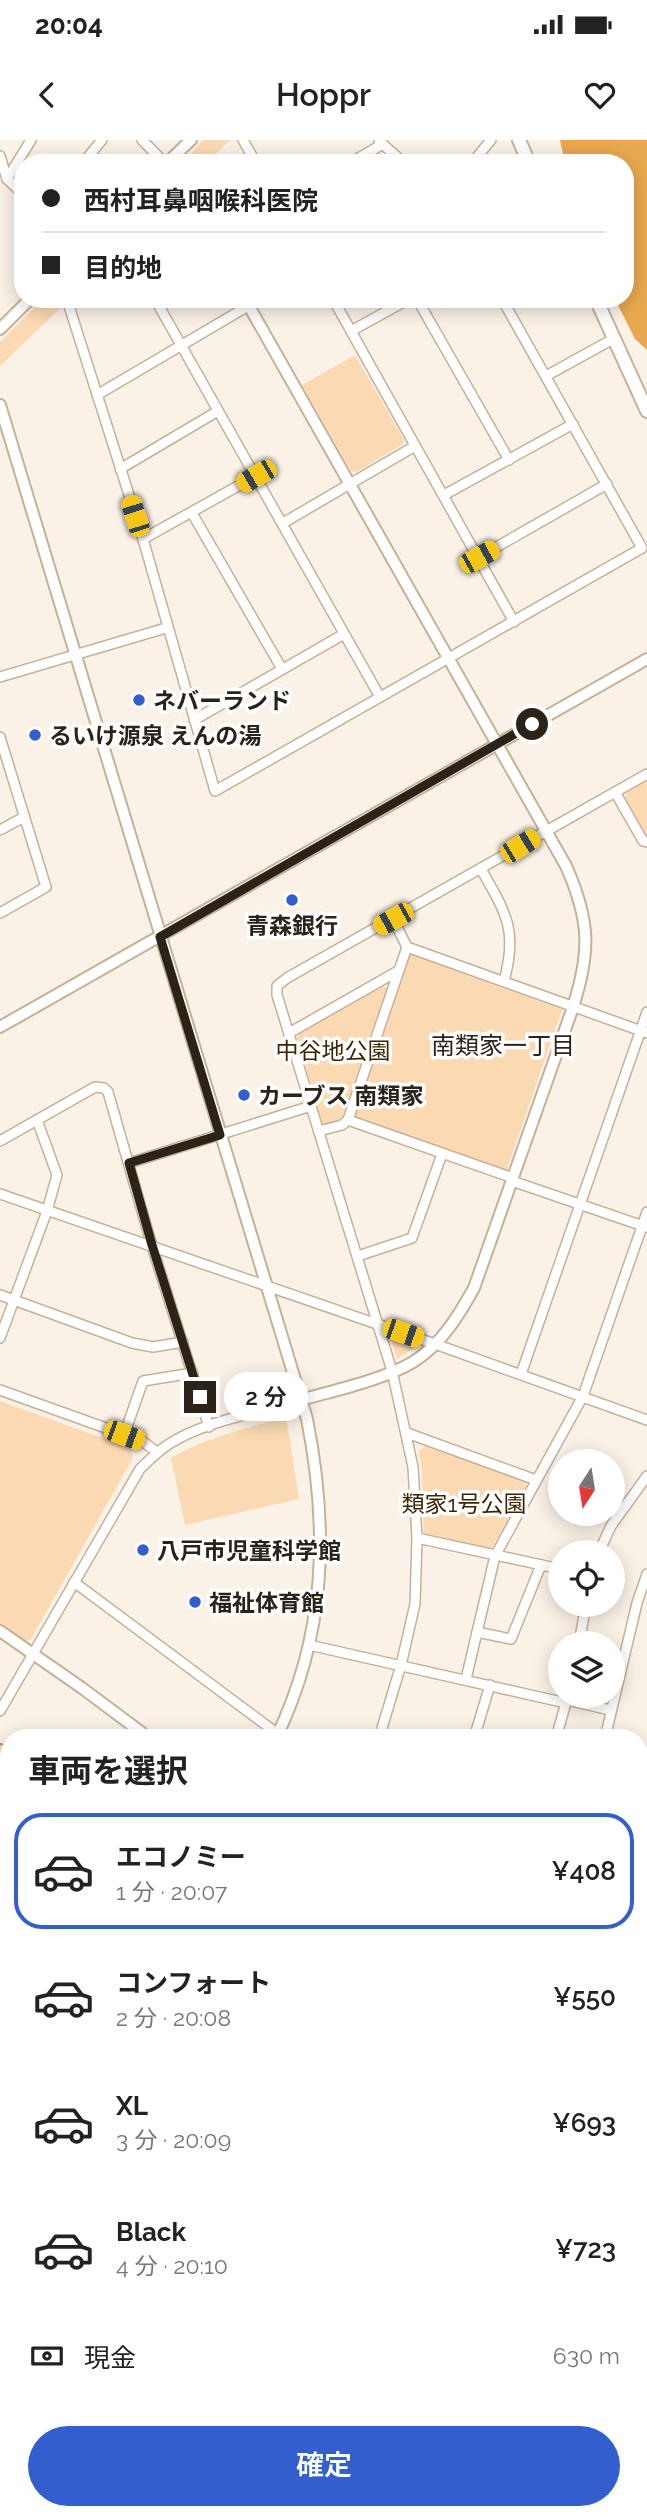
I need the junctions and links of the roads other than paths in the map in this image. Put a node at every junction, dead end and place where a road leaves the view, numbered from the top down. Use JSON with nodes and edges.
{"nodes":[{"id":1,"x":102,"y":140,"type":"edge"},
{"id":2,"x":142,"y":140,"type":"edge"},
{"id":3,"x":191,"y":140,"type":"edge"},
{"id":4,"x":491,"y":140,"type":"edge"},
{"id":5,"x":380,"y":142,"type":"edge"},
{"id":6,"x":90,"y":154,"type":"edge"},
{"id":7,"x":157,"y":154,"type":"edge"},
{"id":8,"x":176,"y":154,"type":"edge"},
{"id":9,"x":363,"y":154,"type":"edge"},
{"id":10,"x":394,"y":154,"type":"edge"},
{"id":11,"x":479,"y":154,"type":"edge"},
{"id":12,"x":0,"y":156,"type":"edge"},
{"id":13,"x":14,"y":167,"type":"edge"},
{"id":14,"x":7,"y":178,"type":"junction"},
{"id":15,"x":14,"y":185,"type":"edge"},
{"id":16,"x":21,"y":308,"type":"edge"},
{"id":17,"x":70,"y":308,"type":"edge"},
{"id":18,"x":160,"y":308,"type":"edge"},
{"id":19,"x":238,"y":308,"type":"edge"},
{"id":20,"x":250,"y":308,"type":"edge"},
{"id":21,"x":338,"y":308,"type":"edge"},
{"id":22,"x":393,"y":308,"type":"edge"},
{"id":23,"x":422,"y":308,"type":"edge"},
{"id":24,"x":507,"y":308,"type":"edge"},
{"id":25,"x":600,"y":308,"type":"edge"},
{"id":26,"x":0,"y":329,"type":"edge"},
{"id":27,"x":351,"y":331,"type":"junction"},
{"id":28,"x":613,"y":340,"type":"junction"},
{"id":29,"x":181,"y":345,"type":"junction"},
{"id":30,"x":546,"y":376,"type":"junction"},
{"id":31,"x":97,"y":395,"type":"junction"},
{"id":32,"x":0,"y":405,"type":"edge"},
{"id":33,"x":218,"y":411,"type":"junction"},
{"id":34,"x":647,"y":411,"type":"edge"},
{"id":35,"x":573,"y":424,"type":"junction"},
{"id":36,"x":415,"y":446,"type":"junction"},
{"id":37,"x":509,"y":460,"type":"junction"},
{"id":38,"x":120,"y":470,"type":"junction"},
{"id":39,"x":256,"y":476,"type":"junction"},
{"id":40,"x":607,"y":484,"type":"junction"},
{"id":41,"x":348,"y":485,"type":"junction"},
{"id":42,"x":444,"y":495,"type":"junction"},
{"id":43,"x":192,"y":513,"type":"junction"},
{"id":44,"x":283,"y":523,"type":"junction"},
{"id":45,"x":143,"y":539,"type":"junction"},
{"id":46,"x":479,"y":557,"type":"junction"},
{"id":47,"x":514,"y":622,"type":"junction"},
{"id":48,"x":166,"y":628,"type":"junction"},
{"id":49,"x":344,"y":634,"type":"junction"},
{"id":50,"x":75,"y":653,"type":"junction"},
{"id":51,"x":448,"y":659,"type":"junction"},
{"id":52,"x":647,"y":659,"type":"edge"},
{"id":53,"x":282,"y":670,"type":"junction"},
{"id":54,"x":0,"y":677,"type":"edge"},
{"id":55,"x":380,"y":697,"type":"junction"},
{"id":56,"x":194,"y":720,"type":"junction"},
{"id":57,"x":0,"y":737,"type":"edge"},
{"id":58,"x":496,"y":745,"type":"junction"},
{"id":59,"x":647,"y":775,"type":"edge"},
{"id":60,"x":615,"y":793,"type":"junction"},
{"id":61,"x":24,"y":817,"type":"junction"},
{"id":62,"x":0,"y":830,"type":"edge"},
{"id":63,"x":545,"y":831,"type":"junction"},
{"id":64,"x":647,"y":842,"type":"edge"},
{"id":65,"x":481,"y":869,"type":"junction"},
{"id":66,"x":0,"y":913,"type":"edge"},
{"id":67,"x":393,"y":919,"type":"junction"},
{"id":68,"x":160,"y":937,"type":"junction"},
{"id":69,"x":407,"y":947,"type":"junction"},
{"id":70,"x":398,"y":971,"type":"junction"},
{"id":71,"x":503,"y":981,"type":"junction"},
{"id":72,"x":573,"y":1007,"type":"junction"},
{"id":73,"x":647,"y":1012,"type":"edge"},
{"id":74,"x":0,"y":1027,"type":"edge"},
{"id":75,"x":289,"y":1032,"type":"junction"},
{"id":76,"x":644,"y":1032,"type":"edge"},
{"id":77,"x":311,"y":1105,"type":"junction"},
{"id":78,"x":37,"y":1120,"type":"junction"},
{"id":79,"x":348,"y":1120,"type":"junction"},
{"id":80,"x":319,"y":1132,"type":"junction"},
{"id":81,"x":220,"y":1135,"type":"junction"},
{"id":82,"x":0,"y":1141,"type":"edge"},
{"id":83,"x":442,"y":1154,"type":"junction"},
{"id":84,"x":129,"y":1163,"type":"junction"},
{"id":85,"x":513,"y":1180,"type":"junction"},
{"id":86,"x":0,"y":1194,"type":"edge"},
{"id":87,"x":580,"y":1204,"type":"junction"},
{"id":88,"x":47,"y":1211,"type":"junction"},
{"id":89,"x":647,"y":1212,"type":"edge"},
{"id":90,"x":644,"y":1227,"type":"edge"},
{"id":91,"x":152,"y":1245,"type":"junction"},
{"id":92,"x":358,"y":1256,"type":"junction"},
{"id":93,"x":266,"y":1285,"type":"junction"},
{"id":94,"x":0,"y":1295,"type":"edge"},
{"id":95,"x":14,"y":1300,"type":"junction"},
{"id":96,"x":378,"y":1324,"type":"junction"},
{"id":97,"x":0,"y":1338,"type":"edge"},
{"id":98,"x":183,"y":1342,"type":"junction"},
{"id":99,"x":435,"y":1344,"type":"junction"},
{"id":100,"x":392,"y":1371,"type":"junction"},
{"id":101,"x":193,"y":1373,"type":"junction"},
{"id":102,"x":520,"y":1374,"type":"junction"},
{"id":103,"x":0,"y":1390,"type":"edge"},
{"id":104,"x":583,"y":1396,"type":"junction"},
{"id":105,"x":301,"y":1399,"type":"junction"},
{"id":106,"x":646,"y":1416,"type":"edge"},
{"id":107,"x":209,"y":1427,"type":"junction"},
{"id":108,"x":407,"y":1433,"type":"junction"},
{"id":109,"x":124,"y":1435,"type":"junction"},
{"id":110,"x":157,"y":1452,"type":"junction"},
{"id":111,"x":647,"y":1476,"type":"edge"},
{"id":112,"x":536,"y":1480,"type":"junction"},
{"id":113,"x":417,"y":1538,"type":"junction"},
{"id":114,"x":605,"y":1540,"type":"edge"},
{"id":115,"x":495,"y":1556,"type":"junction"},
{"id":116,"x":541,"y":1566,"type":"junction"},
{"id":117,"x":548,"y":1567,"type":"edge"},
{"id":118,"x":647,"y":1574,"type":"edge"},
{"id":119,"x":74,"y":1581,"type":"junction"},
{"id":120,"x":0,"y":1631,"type":"edge"},
{"id":121,"x":477,"y":1632,"type":"junction"},
{"id":122,"x":310,"y":1645,"type":"junction"},
{"id":123,"x":33,"y":1653,"type":"junction"},
{"id":124,"x":401,"y":1665,"type":"junction"},
{"id":125,"x":466,"y":1679,"type":"junction"},
{"id":126,"x":490,"y":1685,"type":"junction"},
{"id":127,"x":548,"y":1696,"type":"edge"},
{"id":128,"x":565,"y":1708,"type":"edge"},
{"id":129,"x":601,"y":1708,"type":"edge"},
{"id":130,"x":610,"y":1710,"type":"junction"},
{"id":131,"x":0,"y":1711,"type":"edge"},
{"id":132,"x":137,"y":1729,"type":"edge"},
{"id":133,"x":268,"y":1729,"type":"edge"},
{"id":134,"x":280,"y":1729,"type":"edge"},
{"id":135,"x":382,"y":1729,"type":"edge"},
{"id":136,"x":477,"y":1729,"type":"edge"},
{"id":137,"x":559,"y":1729,"type":"edge"},
{"id":138,"x":607,"y":1729,"type":"edge"}],
"edges":[{"from":1,"to":6,"type":"street"},
{"from":2,"to":7,"type":"street"},
{"from":3,"to":8,"type":"street"},
{"from":4,"to":11,"type":"street"},
{"from":5,"to":9,"type":"street"},
{"from":5,"to":10,"type":"street"},
{"from":12,"to":14,"type":"street"},
{"from":13,"to":14,"type":"street"},
{"from":14,"to":15,"type":"street"},
{"from":16,"to":26,"type":"street"},
{"from":17,"to":31,"type":"street"},
{"from":18,"to":29,"type":"street"},
{"from":19,"to":29,"type":"street"},
{"from":20,"to":41,"type":"street"},
{"from":21,"to":27,"type":"street"},
{"from":22,"to":27,"type":"street"},
{"from":23,"to":37,"type":"street"},
{"from":24,"to":30,"type":"street"},
{"from":25,"to":28,"type":"main road"},
{"from":27,"to":36,"type":"street"},
{"from":28,"to":30,"type":"street"},
{"from":28,"to":34,"type":"main road"},
{"from":29,"to":31,"type":"street"},
{"from":29,"to":33,"type":"street"},
{"from":30,"to":35,"type":"street"},
{"from":31,"to":38,"type":"street"},
{"from":32,"to":50,"type":"street"},
{"from":33,"to":38,"type":"street"},
{"from":33,"to":39,"type":"street"},
{"from":35,"to":37,"type":"street"},
{"from":35,"to":40,"type":"street"},
{"from":36,"to":41,"type":"street"},
{"from":36,"to":42,"type":"street"},
{"from":37,"to":42,"type":"street"},
{"from":38,"to":45,"type":"street"},
{"from":39,"to":43,"type":"street"},
{"from":39,"to":44,"type":"street"},
{"from":40,"to":46,"type":"street"},
{"from":40,"to":47,"type":"street"},
{"from":41,"to":44,"type":"street"},
{"from":41,"to":51,"type":"street"},
{"from":42,"to":46,"type":"street"},
{"from":43,"to":45,"type":"street"},
{"from":43,"to":53,"type":"street"},
{"from":44,"to":49,"type":"street"},
{"from":45,"to":48,"type":"street"},
{"from":46,"to":47,"type":"street"},
{"from":47,"to":51,"type":"street"},
{"from":48,"to":50,"type":"street"},
{"from":48,"to":56,"type":"street"},
{"from":49,"to":53,"type":"street"},
{"from":49,"to":55,"type":"street"},
{"from":50,"to":54,"type":"street"},
{"from":50,"to":68,"type":"street"},
{"from":51,"to":55,"type":"street"},
{"from":51,"to":58,"type":"street"},
{"from":52,"to":58,"type":"street"},
{"from":53,"to":56,"type":"street"},
{"from":55,"to":56,"type":"street"},
{"from":57,"to":61,"type":"street"},
{"from":58,"to":63,"type":"street"},
{"from":58,"to":68,"type":"street"},
{"from":59,"to":60,"type":"street"},
{"from":60,"to":63,"type":"street"},
{"from":60,"to":64,"type":"street"},
{"from":61,"to":62,"type":"street"},
{"from":61,"to":66,"type":"street"},
{"from":63,"to":65,"type":"street"},
{"from":63,"to":72,"type":"street"},
{"from":65,"to":67,"type":"street"},
{"from":65,"to":71,"type":"street"},
{"from":67,"to":69,"type":"street"},
{"from":67,"to":75,"type":"street"},
{"from":68,"to":74,"type":"street"},
{"from":68,"to":81,"type":"street"},
{"from":69,"to":70,"type":"street"},
{"from":69,"to":71,"type":"street"},
{"from":70,"to":75,"type":"street"},
{"from":70,"to":79,"type":"street"},
{"from":71,"to":72,"type":"street"},
{"from":72,"to":76,"type":"street"},
{"from":72,"to":85,"type":"street"},
{"from":73,"to":76,"type":"street"},
{"from":75,"to":77,"type":"street"},
{"from":76,"to":87,"type":"street"},
{"from":77,"to":80,"type":"street"},
{"from":77,"to":81,"type":"street"},
{"from":78,"to":82,"type":"street"},
{"from":78,"to":84,"type":"street"},
{"from":78,"to":88,"type":"street"},
{"from":79,"to":80,"type":"street"},
{"from":79,"to":83,"type":"street"},
{"from":80,"to":92,"type":"street"},
{"from":81,"to":84,"type":"street"},
{"from":81,"to":93,"type":"street"},
{"from":83,"to":85,"type":"street"},
{"from":83,"to":92,"type":"street"},
{"from":84,"to":91,"type":"street"},
{"from":85,"to":87,"type":"street"},
{"from":85,"to":99,"type":"street"},
{"from":86,"to":88,"type":"street"},
{"from":87,"to":90,"type":"street"},
{"from":87,"to":102,"type":"street"},
{"from":88,"to":91,"type":"street"},
{"from":88,"to":95,"type":"street"},
{"from":89,"to":90,"type":"street"},
{"from":90,"to":104,"type":"street"},
{"from":91,"to":93,"type":"street"},
{"from":91,"to":98,"type":"street"},
{"from":92,"to":96,"type":"street"},
{"from":93,"to":96,"type":"street"},
{"from":93,"to":105,"type":"street"},
{"from":94,"to":95,"type":"street"},
{"from":95,"to":97,"type":"street"},
{"from":95,"to":98,"type":"street"},
{"from":96,"to":99,"type":"street"},
{"from":96,"to":100,"type":"street"},
{"from":98,"to":101,"type":"street"},
{"from":99,"to":100,"type":"street"},
{"from":99,"to":102,"type":"street"},
{"from":100,"to":105,"type":"street"},
{"from":100,"to":108,"type":"street"},
{"from":101,"to":107,"type":"street"},
{"from":101,"to":109,"type":"street"},
{"from":102,"to":104,"type":"street"},
{"from":103,"to":109,"type":"street"},
{"from":104,"to":106,"type":"street"},
{"from":104,"to":112,"type":"street"},
{"from":105,"to":107,"type":"street"},
{"from":105,"to":122,"type":"street"},
{"from":107,"to":110,"type":"street"},
{"from":108,"to":112,"type":"street"},
{"from":108,"to":113,"type":"street"},
{"from":109,"to":110,"type":"street"},
{"from":110,"to":119,"type":"street"},
{"from":111,"to":114,"type":"street"},
{"from":112,"to":115,"type":"street"},
{"from":113,"to":115,"type":"street"},
{"from":113,"to":124,"type":"street"},
{"from":115,"to":116,"type":"street"},
{"from":115,"to":121,"type":"street"},
{"from":116,"to":117,"type":"street"},
{"from":116,"to":121,"type":"street"},
{"from":118,"to":130,"type":"street"},
{"from":119,"to":123,"type":"street"},
{"from":119,"to":133,"type":"street"},
{"from":120,"to":123,"type":"street"},
{"from":121,"to":125,"type":"street"},
{"from":122,"to":124,"type":"street"},
{"from":122,"to":134,"type":"street"},
{"from":123,"to":131,"type":"street"},
{"from":123,"to":132,"type":"street"},
{"from":124,"to":125,"type":"street"},
{"from":124,"to":135,"type":"street"},
{"from":125,"to":126,"type":"street"},
{"from":126,"to":127,"type":"street"},
{"from":126,"to":136,"type":"street"},
{"from":128,"to":137,"type":"street"},
{"from":129,"to":130,"type":"street"},
{"from":130,"to":138,"type":"street"}]}
